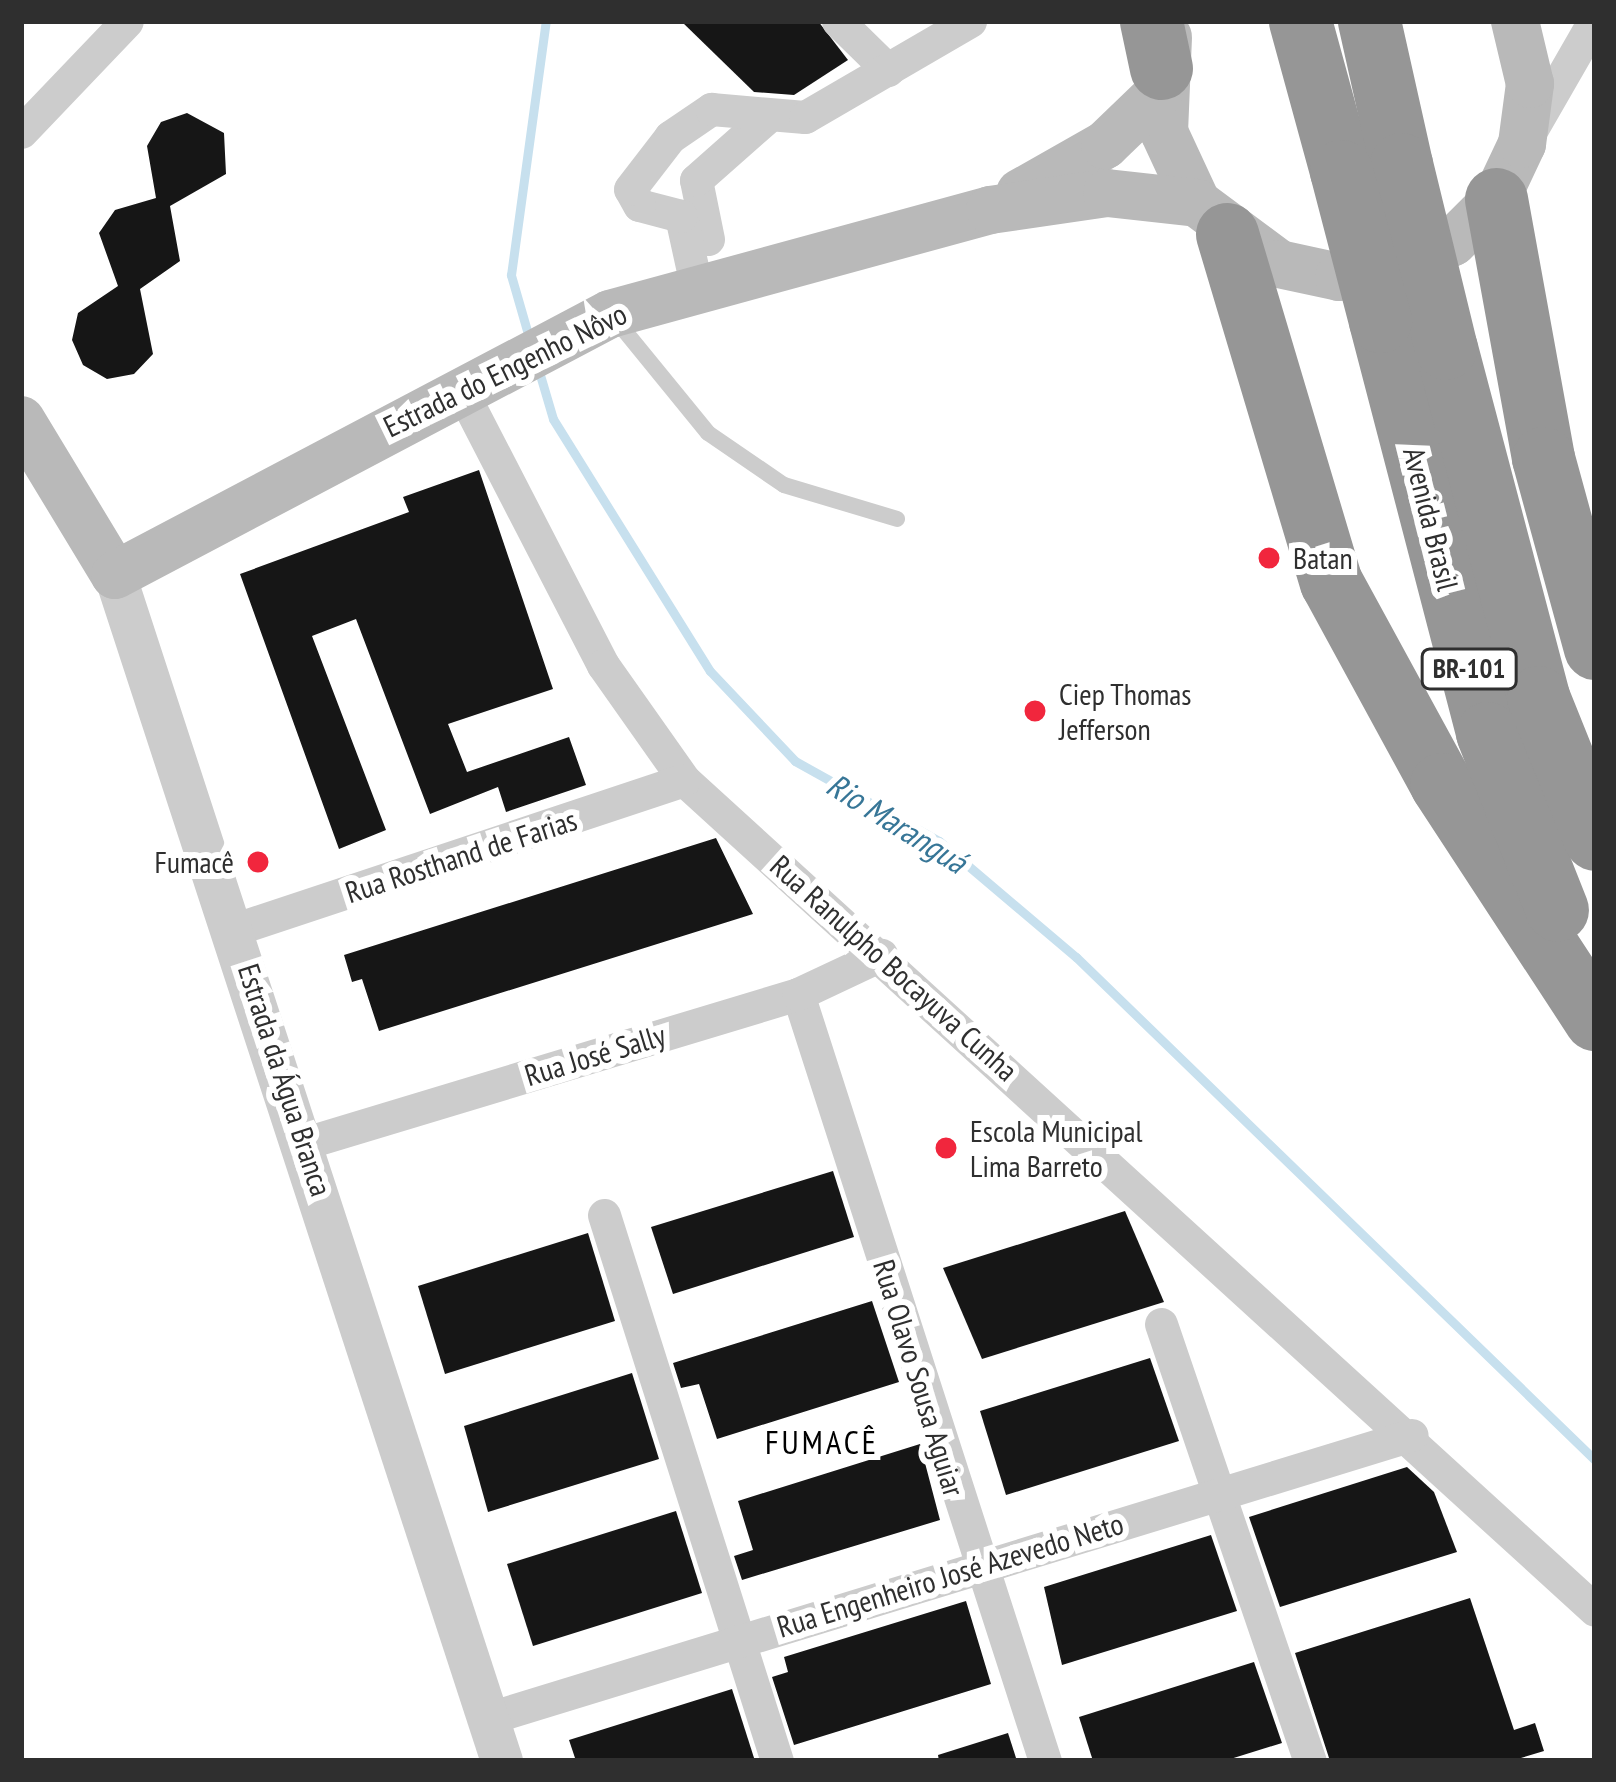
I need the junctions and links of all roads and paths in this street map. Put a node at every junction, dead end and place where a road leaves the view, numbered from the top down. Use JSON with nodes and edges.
{"nodes":[{"id":1,"x":127,"y":21,"type":"edge"},
{"id":2,"x":838,"y":21,"type":"edge"},
{"id":3,"x":970,"y":21,"type":"edge"},
{"id":4,"x":1300,"y":21,"type":"edge"},
{"id":5,"x":1370,"y":21,"type":"edge"},
{"id":6,"x":1516,"y":23,"type":"edge"},
{"id":7,"x":1580,"y":35,"type":"edge"},
{"id":8,"x":1161,"y":51,"type":"edge"},
{"id":9,"x":888,"y":70,"type":"junction"},
{"id":10,"x":765,"y":119,"type":"junction"},
{"id":11,"x":21,"y":132,"type":"edge"},
{"id":12,"x":1509,"y":171,"type":"junction"},
{"id":13,"x":990,"y":209,"type":"junction"},
{"id":14,"x":1212,"y":218,"type":"junction"},
{"id":15,"x":708,"y":281,"type":"junction"},
{"id":16,"x":610,"y":314,"type":"junction"},
{"id":17,"x":460,"y":388,"type":"junction"},
{"id":18,"x":21,"y":420,"type":"edge"},
{"id":19,"x":897,"y":519,"type":"dead end"},
{"id":20,"x":115,"y":575,"type":"junction"},
{"id":21,"x":1592,"y":628,"type":"edge"},
{"id":22,"x":684,"y":780,"type":"junction"},
{"id":23,"x":1595,"y":838,"type":"edge"},
{"id":24,"x":236,"y":929,"type":"junction"},
{"id":25,"x":881,"y":955,"type":"junction"},
{"id":26,"x":799,"y":994,"type":"junction"},
{"id":27,"x":1595,"y":1006,"type":"edge"},
{"id":28,"x":1595,"y":1019,"type":"edge"},
{"id":29,"x":305,"y":1143,"type":"junction"},
{"id":30,"x":604,"y":1215,"type":"dead end"},
{"id":31,"x":1161,"y":1324,"type":"dead end"},
{"id":32,"x":1412,"y":1435,"type":"junction"},
{"id":33,"x":1221,"y":1495,"type":"junction"},
{"id":34,"x":978,"y":1564,"type":"junction"},
{"id":35,"x":1595,"y":1610,"type":"edge"},
{"id":36,"x":738,"y":1639,"type":"junction"},
{"id":37,"x":489,"y":1718,"type":"junction"},
{"id":38,"x":502,"y":1761,"type":"edge"},
{"id":39,"x":777,"y":1761,"type":"edge"},
{"id":40,"x":1045,"y":1761,"type":"edge"},
{"id":41,"x":1310,"y":1761,"type":"edge"}],
"edges":[{"from":1,"to":11,"type":"street"},
{"from":2,"to":9,"type":"street"},
{"from":3,"to":9,"type":"street"},
{"from":4,"to":27,"type":"highway","name":"Avenida Brasil","number":"BR-101","bridge":true},
{"from":5,"to":23,"type":"highway","name":"Avenida Brasil","number":"BR-101","bridge":true},
{"from":6,"to":7,"type":"street"},
{"from":6,"to":12,"type":"main road"},
{"from":7,"to":12,"type":"street"},
{"from":8,"to":13,"type":"main road","name":"Estrada do Engenho Nôvo"},
{"from":8,"to":14,"type":"main road"},
{"from":9,"to":10,"type":"street"},
{"from":10,"to":15,"type":"street"},
{"from":10,"to":15,"type":"street"},
{"from":12,"to":14,"type":"main road"},
{"from":12,"to":21,"type":"highway"},
{"from":13,"to":14,"type":"main road","name":"Estrada do Engenho Nôvo"},
{"from":13,"to":15,"type":"main road","name":"Estrada do Engenho Nôvo"},
{"from":14,"to":28,"type":"highway"},
{"from":15,"to":16,"type":"main road","name":"Estrada do Engenho Nôvo"},
{"from":16,"to":17,"type":"main road","name":"Estrada do Engenho Nôvo"},
{"from":16,"to":19,"type":"lane"},
{"from":17,"to":20,"type":"main road","name":"Estrada do Engenho Nôvo"},
{"from":17,"to":22,"type":"street","name":"Rua Ranulpho Bocayuva Cunha"},
{"from":18,"to":20,"type":"main road","name":"Estrada da Água Branca"},
{"from":20,"to":24,"type":"street","name":"Estrada da Água Branca"},
{"from":22,"to":24,"type":"street","name":"Rua Rosthand de Farias"},
{"from":22,"to":25,"type":"street","name":"Rua Ranulpho Bocayuva Cunha"},
{"from":24,"to":29,"type":"street","name":"Estrada da Água Branca"},
{"from":25,"to":26,"type":"street","name":"Rua José Sally"},
{"from":25,"to":32,"type":"street","name":"Rua Ranulpho Bocayuva Cunha"},
{"from":26,"to":29,"type":"street","name":"Rua José Sally"},
{"from":26,"to":34,"type":"street","name":"Rua Olavo Sousa Aguiar"},
{"from":29,"to":37,"type":"street","name":"Estrada da Água Branca"},
{"from":30,"to":36,"type":"street"},
{"from":31,"to":33,"type":"street"},
{"from":32,"to":33,"type":"street","name":"Rua Engenheiro José Azevedo Neto"},
{"from":32,"to":35,"type":"street","name":"Rua Ranulpho Bocayuva Cunha"},
{"from":33,"to":34,"type":"street","name":"Rua Engenheiro José Azevedo Neto"},
{"from":33,"to":41,"type":"street"},
{"from":34,"to":36,"type":"street","name":"Rua Engenheiro José Azevedo Neto"},
{"from":34,"to":40,"type":"street","name":"Rua Olavo Sousa Aguiar"},
{"from":36,"to":37,"type":"street","name":"Rua Engenheiro José Azevedo Neto"},
{"from":36,"to":39,"type":"street"},
{"from":37,"to":38,"type":"street","name":"Estrada da Água Branca"}]}
